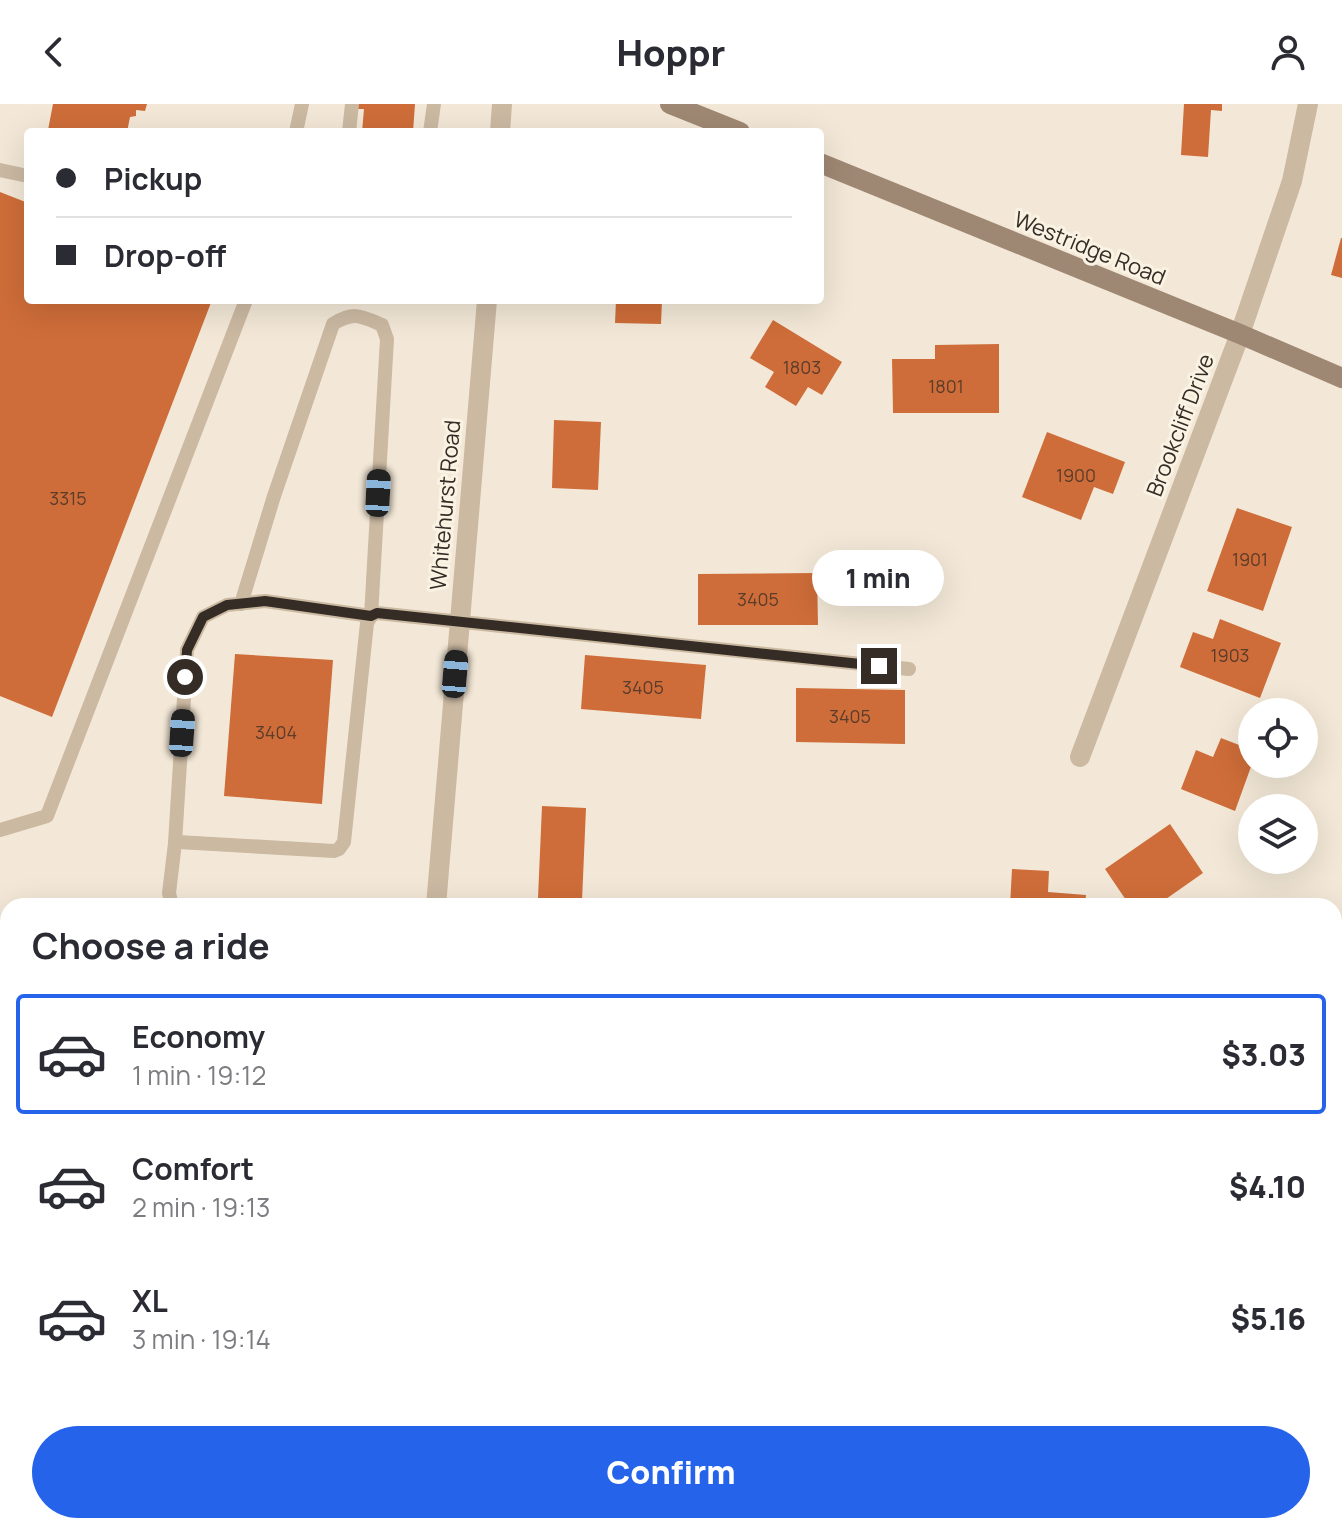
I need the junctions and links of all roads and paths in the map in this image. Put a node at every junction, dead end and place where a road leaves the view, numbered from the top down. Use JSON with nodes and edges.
{"nodes":[{"id":1,"x":302,"y":104,"type":"edge"},
{"id":2,"x":352,"y":104,"type":"edge"},
{"id":3,"x":434,"y":104,"type":"edge"},
{"id":4,"x":502,"y":104,"type":"edge"},
{"id":5,"x":670,"y":104,"type":"edge"},
{"id":6,"x":1308,"y":104,"type":"edge"},
{"id":7,"x":297,"y":128,"type":"edge"},
{"id":8,"x":349,"y":128,"type":"edge"},
{"id":9,"x":431,"y":128,"type":"edge"},
{"id":10,"x":500,"y":128,"type":"edge"},
{"id":11,"x":730,"y":128,"type":"edge"},
{"id":12,"x":824,"y":165,"type":"edge"},
{"id":13,"x":0,"y":170,"type":"edge"},
{"id":14,"x":24,"y":175,"type":"edge"},
{"id":15,"x":244,"y":304,"type":"edge"},
{"id":16,"x":487,"y":304,"type":"edge"},
{"id":17,"x":1240,"y":334,"type":"junction"},
{"id":18,"x":1342,"y":378,"type":"edge"},
{"id":19,"x":241,"y":604,"type":"junction"},
{"id":20,"x":371,"y":616,"type":"junction"},
{"id":21,"x":459,"y":622,"type":"junction"},
{"id":22,"x":909,"y":669,"type":"dead end"},
{"id":23,"x":1080,"y":757,"type":"dead end"},
{"id":24,"x":0,"y":830,"type":"edge"},
{"id":25,"x":175,"y":843,"type":"junction"},
{"id":26,"x":170,"y":898,"type":"edge"},
{"id":27,"x":437,"y":898,"type":"edge"}],
"edges":[{"from":1,"to":7,"type":"lane"},
{"from":2,"to":8,"type":"lane"},
{"from":3,"to":9,"type":"lane"},
{"from":4,"to":10,"type":"street"},
{"from":5,"to":11,"type":"main road"},
{"from":6,"to":17,"type":"street","name":"Brookcliff Drive"},
{"from":12,"to":17,"type":"main road","name":"Westridge Road"},
{"from":13,"to":14,"type":"lane"},
{"from":15,"to":24,"type":"lane"},
{"from":16,"to":21,"type":"street","name":"Whitehurst Road"},
{"from":17,"to":18,"type":"main road","name":"Westridge Road"},
{"from":17,"to":23,"type":"street","name":"Brookcliff Drive"},
{"from":19,"to":20,"type":"lane"},
{"from":19,"to":20,"type":"lane"},
{"from":19,"to":25,"type":"lane"},
{"from":20,"to":21,"type":"lane"},
{"from":20,"to":25,"type":"lane"},
{"from":21,"to":22,"type":"lane"},
{"from":21,"to":27,"type":"street","name":"Whitehurst Road"},
{"from":25,"to":26,"type":"lane"}]}
